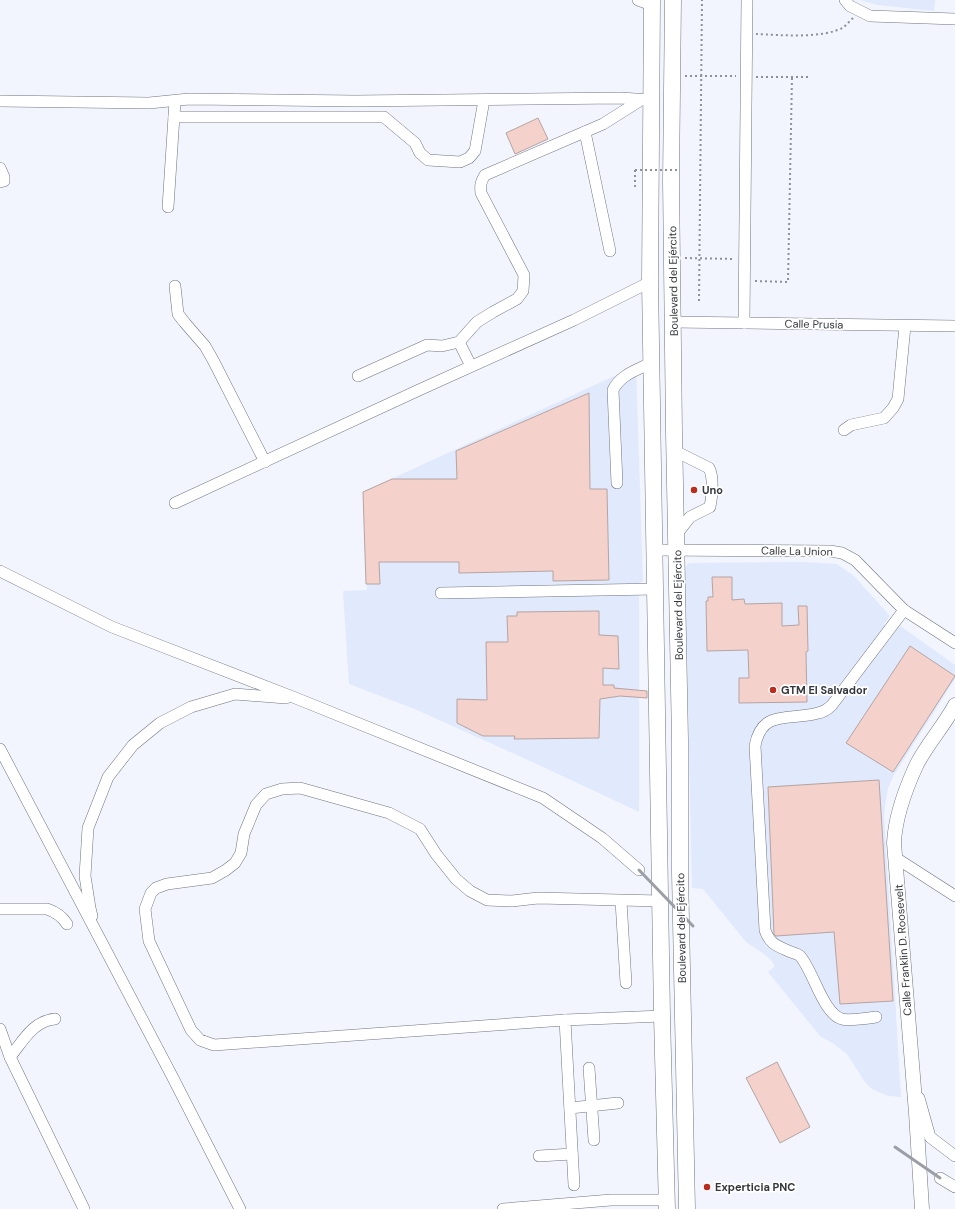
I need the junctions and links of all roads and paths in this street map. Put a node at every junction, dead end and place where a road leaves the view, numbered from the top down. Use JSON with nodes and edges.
{"nodes":[{"id":1,"x":673,"y":0,"type":"edge"},
{"id":2,"x":702,"y":0,"type":"edge"},
{"id":3,"x":747,"y":0,"type":"edge"},
{"id":4,"x":845,"y":0,"type":"edge"},
{"id":5,"x":647,"y":2,"type":"edge"},
{"id":6,"x":860,"y":11,"type":"junction"},
{"id":7,"x":955,"y":19,"type":"edge"},
{"id":8,"x":747,"y":34,"type":"junction"},
{"id":9,"x":792,"y":77,"type":"dead end"},
{"id":10,"x":484,"y":100,"type":"junction"},
{"id":11,"x":646,"y":100,"type":"junction"},
{"id":12,"x":0,"y":101,"type":"edge"},
{"id":13,"x":176,"y":101,"type":"junction"},
{"id":14,"x":174,"y":116,"type":"junction"},
{"id":15,"x":585,"y":132,"type":"junction"},
{"id":16,"x":0,"y":168,"type":"edge"},
{"id":17,"x":678,"y":170,"type":"dead end"},
{"id":18,"x":0,"y":182,"type":"edge"},
{"id":19,"x":635,"y":186,"type":"dead end"},
{"id":20,"x":168,"y":207,"type":"dead end"},
{"id":21,"x":610,"y":251,"type":"dead end"},
{"id":22,"x":684,"y":258,"type":"dead end"},
{"id":23,"x":699,"y":258,"type":"junction"},
{"id":24,"x":744,"y":259,"type":"junction"},
{"id":25,"x":744,"y":281,"type":"junction"},
{"id":26,"x":650,"y":282,"type":"junction"},
{"id":27,"x":175,"y":286,"type":"dead end"},
{"id":28,"x":698,"y":301,"type":"dead end"},
{"id":29,"x":673,"y":322,"type":"junction"},
{"id":30,"x":744,"y":323,"type":"junction"},
{"id":31,"x":905,"y":326,"type":"junction"},
{"id":32,"x":955,"y":326,"type":"edge"},
{"id":33,"x":459,"y":342,"type":"junction"},
{"id":34,"x":651,"y":364,"type":"junction"},
{"id":35,"x":471,"y":366,"type":"junction"},
{"id":36,"x":358,"y":376,"type":"dead end"},
{"id":37,"x":844,"y":430,"type":"dead end"},
{"id":38,"x":682,"y":454,"type":"dead end"},
{"id":39,"x":264,"y":462,"type":"junction"},
{"id":40,"x":617,"y":483,"type":"dead end"},
{"id":41,"x":653,"y":499,"type":"junction"},
{"id":42,"x":675,"y":500,"type":"junction"},
{"id":43,"x":175,"y":502,"type":"dead end"},
{"id":44,"x":676,"y":543,"type":"junction"},
{"id":45,"x":654,"y":550,"type":"junction"},
{"id":46,"x":677,"y":567,"type":"junction"},
{"id":47,"x":654,"y":569,"type":"junction"},
{"id":48,"x":0,"y":570,"type":"edge"},
{"id":49,"x":655,"y":589,"type":"junction"},
{"id":50,"x":441,"y":593,"type":"dead end"},
{"id":51,"x":904,"y":610,"type":"junction"},
{"id":52,"x":955,"y":643,"type":"edge"},
{"id":53,"x":298,"y":699,"type":"junction"},
{"id":54,"x":955,"y":706,"type":"edge"},
{"id":55,"x":0,"y":749,"type":"edge"},
{"id":56,"x":896,"y":858,"type":"junction"},
{"id":57,"x":639,"y":870,"type":"dead end"},
{"id":58,"x":955,"y":896,"type":"edge"},
{"id":59,"x":621,"y":901,"type":"junction"},
{"id":60,"x":660,"y":901,"type":"junction"},
{"id":61,"x":0,"y":910,"type":"edge"},
{"id":62,"x":67,"y":924,"type":"dead end"},
{"id":63,"x":105,"y":950,"type":"junction"},
{"id":64,"x":626,"y":982,"type":"dead end"},
{"id":65,"x":662,"y":1016,"type":"junction"},
{"id":66,"x":876,"y":1017,"type":"dead end"},
{"id":67,"x":55,"y":1019,"type":"dead end"},
{"id":68,"x":565,"y":1020,"type":"junction"},
{"id":69,"x":0,"y":1029,"type":"edge"},
{"id":70,"x":10,"y":1057,"type":"junction"},
{"id":71,"x":588,"y":1068,"type":"dead end"},
{"id":72,"x":913,"y":1080,"type":"junction"},
{"id":73,"x":618,"y":1103,"type":"dead end"},
{"id":74,"x":592,"y":1106,"type":"junction"},
{"id":75,"x":570,"y":1108,"type":"junction"},
{"id":76,"x":664,"y":1114,"type":"junction"},
{"id":77,"x":685,"y":1114,"type":"junction"},
{"id":78,"x":594,"y":1140,"type":"dead end"},
{"id":79,"x":572,"y":1154,"type":"junction"},
{"id":80,"x":539,"y":1156,"type":"dead end"},
{"id":81,"x":955,"y":1156,"type":"edge"},
{"id":82,"x":666,"y":1164,"type":"junction"},
{"id":83,"x":686,"y":1165,"type":"junction"},
{"id":84,"x":940,"y":1178,"type":"dead end"},
{"id":85,"x":574,"y":1184,"type":"dead end"},
{"id":86,"x":955,"y":1187,"type":"edge"},
{"id":87,"x":667,"y":1205,"type":"edge"},
{"id":88,"x":84,"y":1209,"type":"edge"},
{"id":89,"x":240,"y":1209,"type":"edge"},
{"id":90,"x":503,"y":1209,"type":"edge"},
{"id":91,"x":687,"y":1209,"type":"edge"},
{"id":92,"x":922,"y":1209,"type":"edge"}],
"edges":[{"from":1,"to":29,"type":"highway","name":"Boulevard del Ejército"},
{"from":2,"to":23,"type":"path"},
{"from":3,"to":8,"type":"street"},
{"from":4,"to":6,"type":"street"},
{"from":5,"to":11,"type":"highway","name":"Boulevard del Ejército"},
{"from":6,"to":7,"type":"street"},
{"from":6,"to":8,"type":"path"},
{"from":8,"to":24,"type":"street"},
{"from":9,"to":25,"type":"path"},
{"from":10,"to":11,"type":"street"},
{"from":10,"to":13,"type":"street"},
{"from":10,"to":14,"type":"street"},
{"from":11,"to":15,"type":"street"},
{"from":11,"to":26,"type":"highway","name":"Boulevard del Ejército"},
{"from":12,"to":13,"type":"street"},
{"from":13,"to":14,"type":"street"},
{"from":14,"to":20,"type":"street"},
{"from":15,"to":21,"type":"street"},
{"from":15,"to":33,"type":"street"},
{"from":16,"to":18,"type":"street"},
{"from":17,"to":19,"type":"path","bridge":true},
{"from":22,"to":23,"type":"path"},
{"from":23,"to":24,"type":"path"},
{"from":23,"to":28,"type":"path"},
{"from":24,"to":25,"type":"street"},
{"from":25,"to":30,"type":"street"},
{"from":26,"to":34,"type":"highway","name":"Boulevard del Ejército"},
{"from":26,"to":35,"type":"street"},
{"from":27,"to":39,"type":"street"},
{"from":29,"to":30,"type":"street","name":"Calle Prusia"},
{"from":29,"to":42,"type":"highway","name":"Boulevard del Ejército"},
{"from":30,"to":31,"type":"street","name":"Calle Prusia"},
{"from":31,"to":32,"type":"street","name":"Calle Prusia"},
{"from":31,"to":37,"type":"street"},
{"from":33,"to":35,"type":"street"},
{"from":33,"to":36,"type":"street"},
{"from":34,"to":40,"type":"street"},
{"from":34,"to":41,"type":"highway","name":"Boulevard del Ejército"},
{"from":35,"to":39,"type":"street"},
{"from":38,"to":44,"type":"street"},
{"from":39,"to":43,"type":"street"},
{"from":41,"to":42,"type":"highway"},
{"from":41,"to":45,"type":"highway","name":"Boulevard del Ejército"},
{"from":42,"to":44,"type":"highway","name":"Boulevard del Ejército"},
{"from":44,"to":45,"type":"street","name":"Calle La Union"},
{"from":44,"to":46,"type":"highway","name":"Boulevard del Ejército"},
{"from":44,"to":51,"type":"street","name":"Calle La Union"},
{"from":45,"to":47,"type":"highway","name":"Boulevard del Ejército"},
{"from":46,"to":47,"type":"highway"},
{"from":46,"to":77,"type":"highway","name":"Boulevard del Ejército"},
{"from":47,"to":49,"type":"highway","name":"Boulevard del Ejército"},
{"from":48,"to":53,"type":"street"},
{"from":49,"to":50,"type":"street"},
{"from":49,"to":60,"type":"highway","name":"Boulevard del Ejército"},
{"from":51,"to":52,"type":"street","name":"Calle La Union"},
{"from":51,"to":66,"type":"street"},
{"from":53,"to":57,"type":"street"},
{"from":53,"to":63,"type":"street"},
{"from":54,"to":56,"type":"main road","name":"Calle Franklin D. Roosevelt"},
{"from":55,"to":63,"type":"street"},
{"from":56,"to":58,"type":"street"},
{"from":56,"to":72,"type":"main road","name":"Calle Franklin D. Roosevelt"},
{"from":59,"to":60,"type":"street"},
{"from":59,"to":64,"type":"street"},
{"from":59,"to":68,"type":"street"},
{"from":60,"to":65,"type":"highway","name":"Boulevard del Ejército"},
{"from":61,"to":62,"type":"street"},
{"from":63,"to":89,"type":"street"},
{"from":65,"to":68,"type":"street"},
{"from":65,"to":76,"type":"highway","name":"Boulevard del Ejército"},
{"from":67,"to":70,"type":"street"},
{"from":68,"to":75,"type":"street"},
{"from":69,"to":70,"type":"street"},
{"from":70,"to":88,"type":"street"},
{"from":71,"to":74,"type":"street"},
{"from":72,"to":81,"type":"street"},
{"from":72,"to":92,"type":"main road","name":"Calle Franklin D. Roosevelt"},
{"from":73,"to":74,"type":"street"},
{"from":74,"to":75,"type":"street"},
{"from":74,"to":78,"type":"street"},
{"from":75,"to":79,"type":"street"},
{"from":76,"to":77,"type":"highway"},
{"from":76,"to":82,"type":"highway","name":"Boulevard del Ejército"},
{"from":77,"to":83,"type":"highway","name":"Boulevard del Ejército"},
{"from":79,"to":80,"type":"street"},
{"from":79,"to":85,"type":"street"},
{"from":82,"to":83,"type":"highway"},
{"from":82,"to":87,"type":"highway","name":"Boulevard del Ejército"},
{"from":83,"to":91,"type":"highway","name":"Boulevard del Ejército"},
{"from":84,"to":86,"type":"street"},
{"from":87,"to":90,"type":"street"}]}
